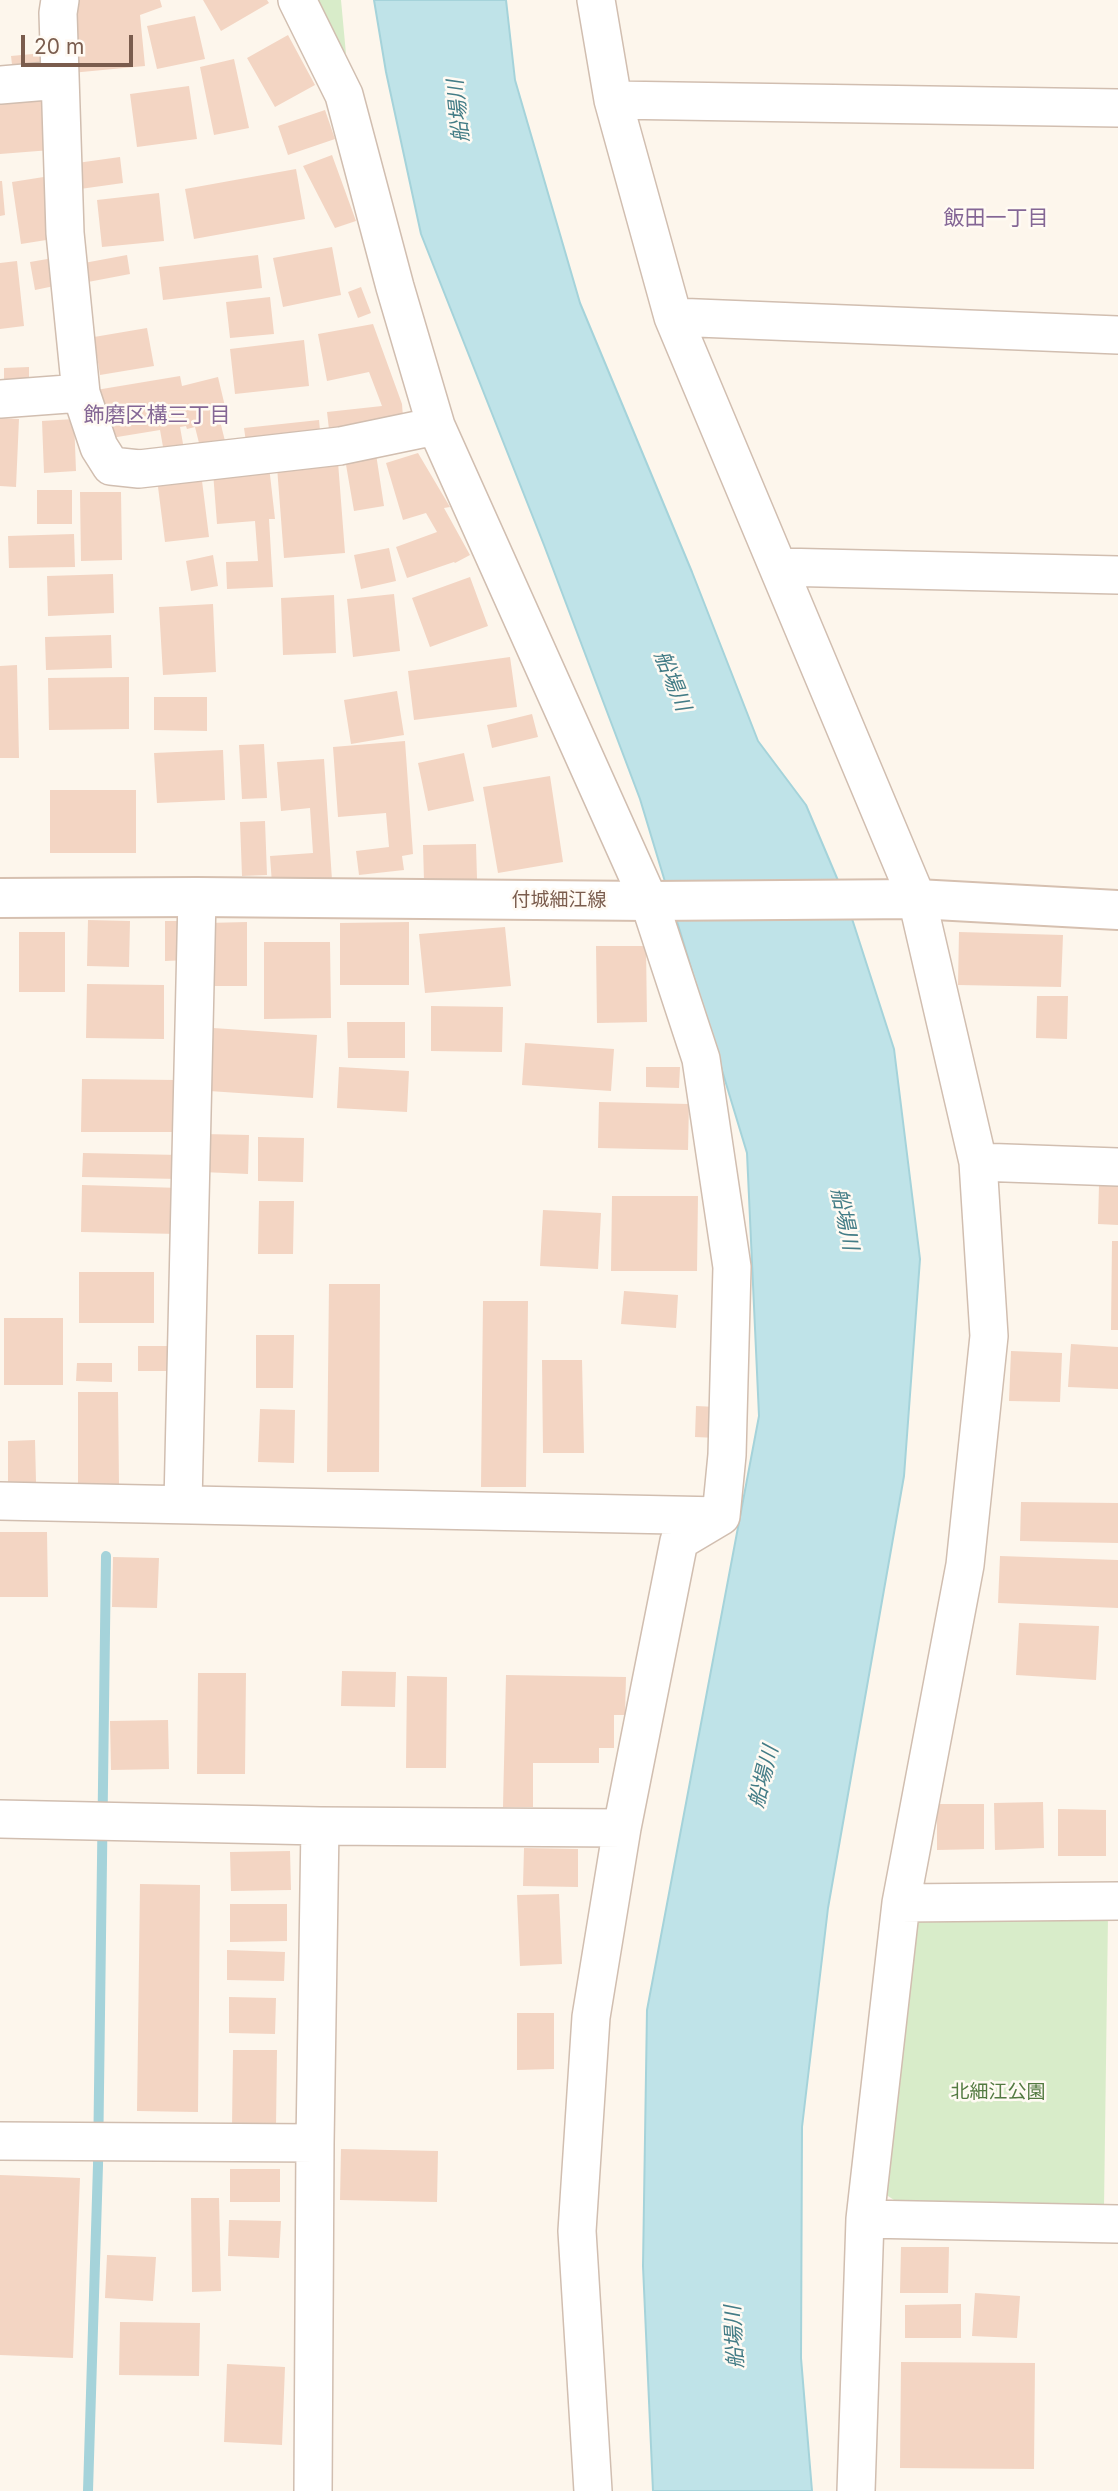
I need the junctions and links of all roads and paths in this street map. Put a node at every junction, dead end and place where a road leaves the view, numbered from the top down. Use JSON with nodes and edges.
{"nodes":[{"id":1,"x":60,"y":0,"type":"edge"},
{"id":2,"x":297,"y":0,"type":"edge"},
{"id":3,"x":596,"y":0,"type":"edge"},
{"id":4,"x":60,"y":80,"type":"junction"},
{"id":5,"x":0,"y":85,"type":"edge"},
{"id":6,"x":613,"y":100,"type":"junction"},
{"id":7,"x":1118,"y":108,"type":"edge"},
{"id":8,"x":673,"y":317,"type":"junction"},
{"id":9,"x":1118,"y":335,"type":"edge"},
{"id":10,"x":81,"y":393,"type":"junction"},
{"id":11,"x":0,"y":399,"type":"edge"},
{"id":12,"x":436,"y":426,"type":"junction"},
{"id":13,"x":779,"y":568,"type":"junction"},
{"id":14,"x":1118,"y":575,"type":"edge"},
{"id":15,"x":197,"y":897,"type":"junction"},
{"id":16,"x":0,"y":898,"type":"edge"},
{"id":17,"x":917,"y":899,"type":"junction"},
{"id":18,"x":657,"y":901,"type":"junction"},
{"id":19,"x":1118,"y":910,"type":"edge"},
{"id":20,"x":978,"y":1162,"type":"junction"},
{"id":21,"x":1118,"y":1167,"type":"edge"},
{"id":22,"x":0,"y":1501,"type":"edge"},
{"id":23,"x":183,"y":1503,"type":"junction"},
{"id":24,"x":720,"y":1516,"type":"junction"},
{"id":25,"x":0,"y":1819,"type":"edge"},
{"id":26,"x":320,"y":1826,"type":"junction"},
{"id":27,"x":622,"y":1828,"type":"junction"},
{"id":28,"x":1118,"y":1901,"type":"edge"},
{"id":29,"x":901,"y":1903,"type":"junction"},
{"id":30,"x":0,"y":2141,"type":"edge"},
{"id":31,"x":315,"y":2143,"type":"junction"},
{"id":32,"x":865,"y":2220,"type":"junction"},
{"id":33,"x":1118,"y":2224,"type":"edge"},
{"id":34,"x":313,"y":2491,"type":"edge"},
{"id":35,"x":593,"y":2491,"type":"edge"},
{"id":36,"x":856,"y":2491,"type":"edge"}],
"edges":[{"from":1,"to":4,"type":"street"},
{"from":2,"to":12,"type":"street"},
{"from":3,"to":6,"type":"street"},
{"from":4,"to":5,"type":"street"},
{"from":4,"to":10,"type":"street"},
{"from":6,"to":7,"type":"street"},
{"from":6,"to":8,"type":"street"},
{"from":8,"to":9,"type":"street"},
{"from":8,"to":13,"type":"street"},
{"from":10,"to":11,"type":"street"},
{"from":10,"to":12,"type":"street"},
{"from":12,"to":18,"type":"street"},
{"from":13,"to":14,"type":"street"},
{"from":13,"to":17,"type":"street"},
{"from":15,"to":16,"type":"main road","name":"付城細江線"},
{"from":15,"to":18,"type":"main road","name":"付城細江線"},
{"from":15,"to":23,"type":"street"},
{"from":17,"to":18,"type":"main road","name":"付城細江線"},
{"from":17,"to":19,"type":"main road","name":"付城細江線"},
{"from":17,"to":20,"type":"street"},
{"from":18,"to":24,"type":"street"},
{"from":20,"to":21,"type":"street"},
{"from":20,"to":29,"type":"street"},
{"from":22,"to":23,"type":"street"},
{"from":23,"to":24,"type":"street"},
{"from":24,"to":27,"type":"street"},
{"from":25,"to":26,"type":"street"},
{"from":26,"to":27,"type":"street"},
{"from":26,"to":31,"type":"street"},
{"from":27,"to":35,"type":"street"},
{"from":28,"to":29,"type":"street"},
{"from":29,"to":32,"type":"street"},
{"from":30,"to":31,"type":"street"},
{"from":31,"to":34,"type":"street"},
{"from":32,"to":33,"type":"street"},
{"from":32,"to":36,"type":"street"}]}
